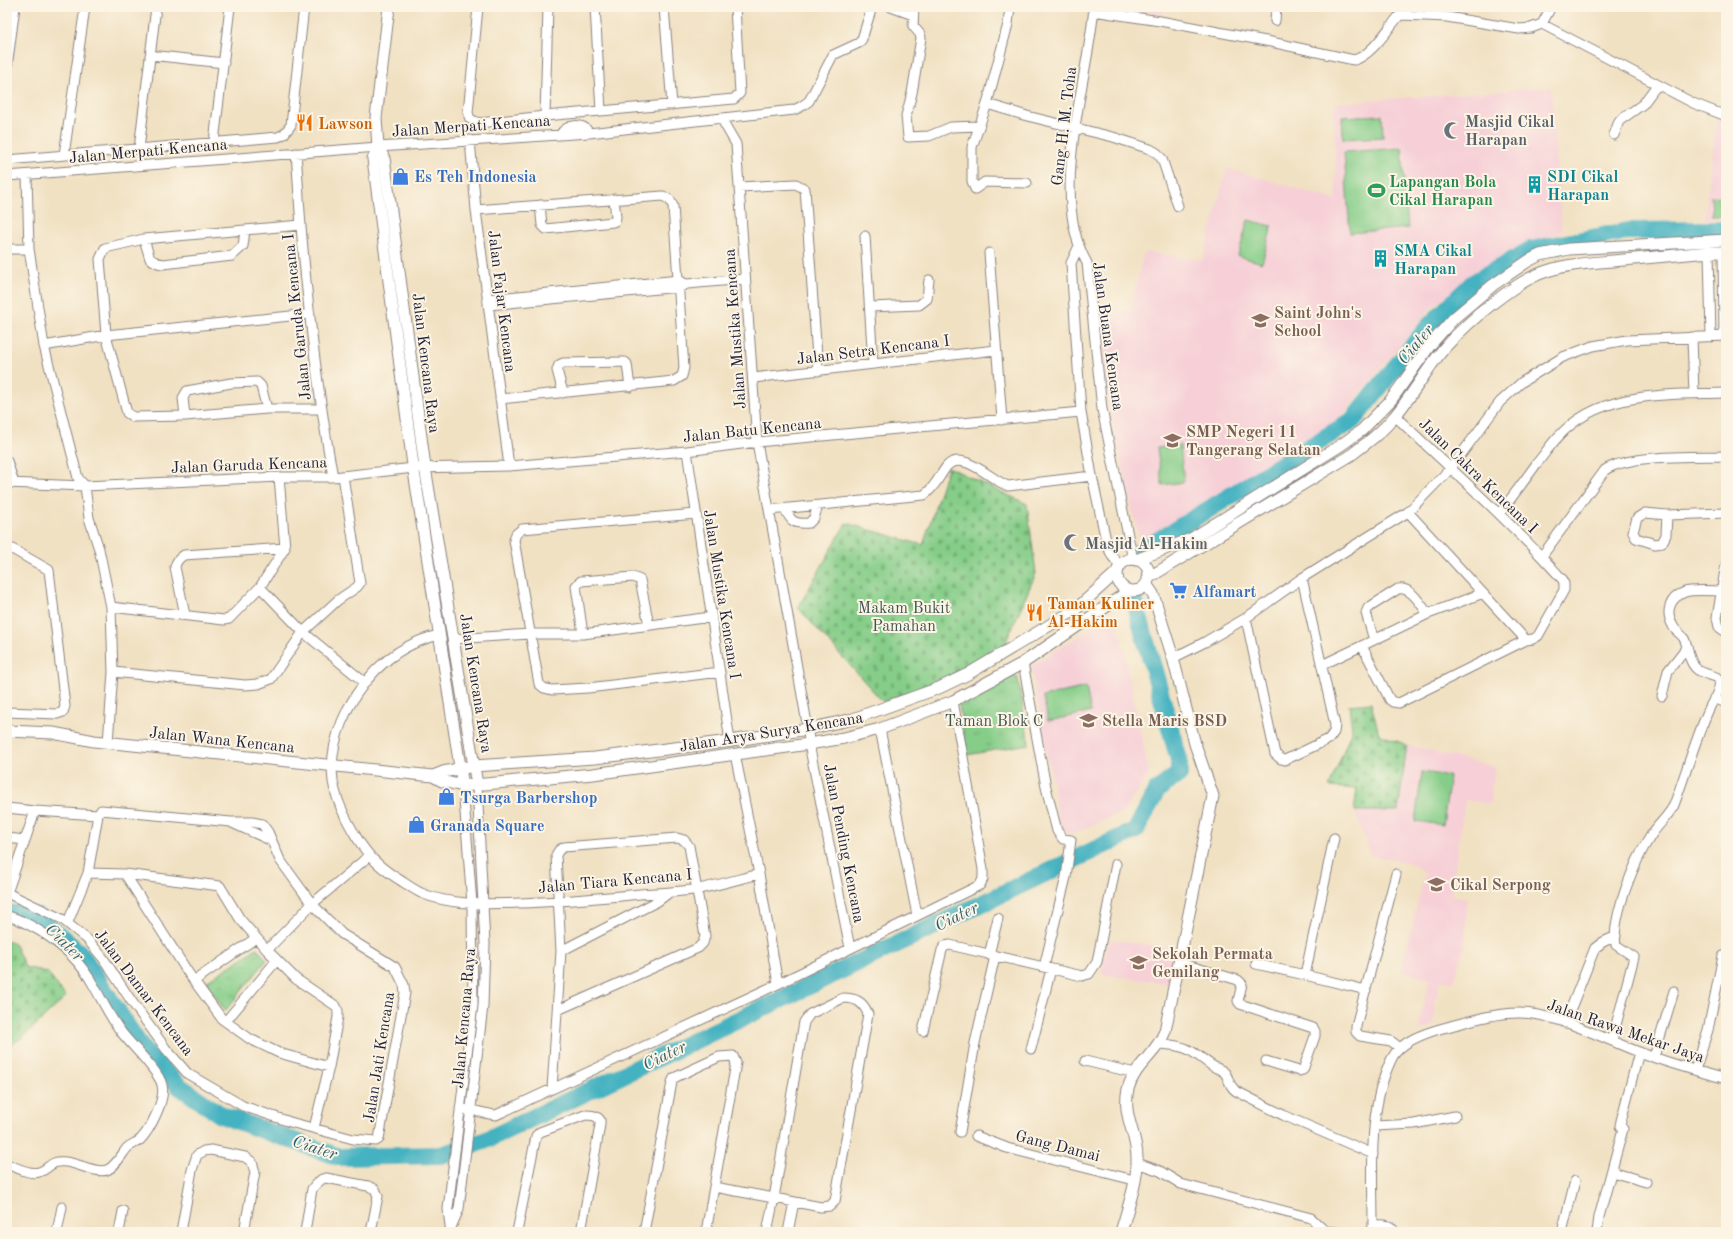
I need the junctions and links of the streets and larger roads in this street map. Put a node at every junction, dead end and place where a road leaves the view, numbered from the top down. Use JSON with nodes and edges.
{"nodes":[{"id":1,"x":15,"y":7,"type":"edge"},
{"id":2,"x":84,"y":7,"type":"edge"},
{"id":3,"x":156,"y":7,"type":"edge"},
{"id":4,"x":230,"y":7,"type":"edge"},
{"id":5,"x":304,"y":7,"type":"edge"},
{"id":6,"x":389,"y":7,"type":"edge"},
{"id":7,"x":478,"y":7,"type":"edge"},
{"id":8,"x":548,"y":7,"type":"edge"},
{"id":9,"x":595,"y":7,"type":"edge"},
{"id":10,"x":664,"y":7,"type":"edge"},
{"id":11,"x":735,"y":7,"type":"edge"},
{"id":12,"x":872,"y":7,"type":"edge"},
{"id":13,"x":891,"y":7,"type":"edge"},
{"id":14,"x":1010,"y":7,"type":"edge"},
{"id":15,"x":1276,"y":7,"type":"edge"},
{"id":16,"x":1551,"y":7,"type":"edge"},
{"id":17,"x":1093,"y":9,"type":"edge"},
{"id":18,"x":914,"y":11,"type":"edge"},
{"id":19,"x":1275,"y":21,"type":"dead end"},
{"id":20,"x":1542,"y":24,"type":"junction"},
{"id":21,"x":150,"y":55,"type":"junction"},
{"id":22,"x":224,"y":63,"type":"junction"},
{"id":23,"x":7,"y":67,"type":"edge"},
{"id":24,"x":1657,"y":85,"type":"junction"},
{"id":25,"x":987,"y":104,"type":"junction"},
{"id":26,"x":672,"y":105,"type":"junction"},
{"id":27,"x":601,"y":111,"type":"junction"},
{"id":28,"x":574,"y":114,"type":"junction"},
{"id":29,"x":545,"y":116,"type":"junction"},
{"id":30,"x":1726,"y":116,"type":"edge"},
{"id":31,"x":721,"y":118,"type":"junction"},
{"id":32,"x":575,"y":126,"type":"junction"},
{"id":33,"x":979,"y":126,"type":"junction"},
{"id":34,"x":1076,"y":127,"type":"junction"},
{"id":35,"x":589,"y":133,"type":"junction"},
{"id":36,"x":560,"y":135,"type":"junction"},
{"id":37,"x":1614,"y":135,"type":"dead end"},
{"id":38,"x":470,"y":140,"type":"junction"},
{"id":39,"x":214,"y":142,"type":"junction"},
{"id":40,"x":180,"y":145,"type":"junction"},
{"id":41,"x":378,"y":146,"type":"junction"},
{"id":42,"x":138,"y":149,"type":"junction"},
{"id":43,"x":296,"y":153,"type":"junction"},
{"id":44,"x":64,"y":155,"type":"junction"},
{"id":45,"x":7,"y":160,"type":"edge"},
{"id":46,"x":182,"y":162,"type":"junction"},
{"id":47,"x":27,"y":175,"type":"junction"},
{"id":48,"x":7,"y":176,"type":"edge"},
{"id":49,"x":1027,"y":183,"type":"dead end"},
{"id":50,"x":739,"y":187,"type":"junction"},
{"id":51,"x":614,"y":199,"type":"junction"},
{"id":52,"x":540,"y":205,"type":"junction"},
{"id":53,"x":1178,"y":206,"type":"dead end"},
{"id":54,"x":476,"y":210,"type":"junction"},
{"id":55,"x":301,"y":225,"type":"junction"},
{"id":56,"x":245,"y":230,"type":"junction"},
{"id":57,"x":865,"y":236,"type":"dead end"},
{"id":58,"x":144,"y":239,"type":"junction"},
{"id":59,"x":1709,"y":240,"type":"junction"},
{"id":60,"x":1724,"y":240,"type":"edge"},
{"id":61,"x":1078,"y":248,"type":"junction"},
{"id":62,"x":7,"y":249,"type":"edge"},
{"id":63,"x":29,"y":249,"type":"junction"},
{"id":64,"x":1709,"y":252,"type":"junction"},
{"id":65,"x":1724,"y":252,"type":"edge"},
{"id":66,"x":989,"y":253,"type":"dead end"},
{"id":67,"x":745,"y":279,"type":"junction"},
{"id":68,"x":929,"y":280,"type":"dead end"},
{"id":69,"x":682,"y":284,"type":"junction"},
{"id":70,"x":488,"y":302,"type":"junction"},
{"id":71,"x":870,"y":307,"type":"junction"},
{"id":72,"x":310,"y":314,"type":"junction"},
{"id":73,"x":106,"y":335,"type":"junction"},
{"id":74,"x":1725,"y":336,"type":"edge"},
{"id":75,"x":1711,"y":337,"type":"junction"},
{"id":76,"x":1692,"y":338,"type":"junction"},
{"id":77,"x":44,"y":346,"type":"junction"},
{"id":78,"x":996,"y":350,"type":"junction"},
{"id":79,"x":873,"y":364,"type":"junction"},
{"id":80,"x":818,"y":370,"type":"junction"},
{"id":81,"x":753,"y":378,"type":"junction"},
{"id":82,"x":630,"y":387,"type":"junction"},
{"id":83,"x":563,"y":393,"type":"junction"},
{"id":84,"x":1726,"y":393,"type":"edge"},
{"id":85,"x":1694,"y":394,"type":"junction"},
{"id":86,"x":500,"y":400,"type":"junction"},
{"id":87,"x":268,"y":409,"type":"junction"},
{"id":88,"x":321,"y":409,"type":"junction"},
{"id":89,"x":1081,"y":412,"type":"junction"},
{"id":90,"x":185,"y":416,"type":"junction"},
{"id":91,"x":1395,"y":416,"type":"junction"},
{"id":92,"x":1002,"y":420,"type":"junction"},
{"id":93,"x":757,"y":442,"type":"junction"},
{"id":94,"x":687,"y":451,"type":"junction"},
{"id":95,"x":1726,"y":456,"type":"edge"},
{"id":96,"x":7,"y":461,"type":"edge"},
{"id":97,"x":509,"y":466,"type":"junction"},
{"id":98,"x":419,"y":468,"type":"junction"},
{"id":99,"x":1451,"y":468,"type":"junction"},
{"id":100,"x":343,"y":476,"type":"junction"},
{"id":101,"x":1092,"y":476,"type":"junction"},
{"id":102,"x":279,"y":477,"type":"junction"},
{"id":103,"x":333,"y":477,"type":"junction"},
{"id":104,"x":10,"y":483,"type":"edge"},
{"id":105,"x":85,"y":486,"type":"junction"},
{"id":106,"x":818,"y":506,"type":"junction"},
{"id":107,"x":785,"y":509,"type":"junction"},
{"id":108,"x":769,"y":510,"type":"junction"},
{"id":109,"x":1408,"y":512,"type":"junction"},
{"id":110,"x":1726,"y":513,"type":"edge"},
{"id":111,"x":696,"y":514,"type":"junction"},
{"id":112,"x":1499,"y":514,"type":"junction"},
{"id":113,"x":1667,"y":515,"type":"dead end"},
{"id":114,"x":7,"y":546,"type":"edge"},
{"id":115,"x":285,"y":548,"type":"junction"},
{"id":116,"x":1542,"y":556,"type":"junction"},
{"id":117,"x":1134,"y":560,"type":"junction"},
{"id":118,"x":1726,"y":564,"type":"edge"},
{"id":119,"x":1118,"y":569,"type":"junction"},
{"id":120,"x":1302,"y":578,"type":"junction"},
{"id":121,"x":1147,"y":581,"type":"junction"},
{"id":122,"x":260,"y":587,"type":"junction"},
{"id":123,"x":1130,"y":591,"type":"junction"},
{"id":124,"x":1722,"y":591,"type":"junction"},
{"id":125,"x":1483,"y":593,"type":"junction"},
{"id":126,"x":111,"y":607,"type":"junction"},
{"id":127,"x":1428,"y":614,"type":"junction"},
{"id":128,"x":185,"y":615,"type":"junction"},
{"id":129,"x":712,"y":617,"type":"junction"},
{"id":130,"x":1246,"y":618,"type":"junction"},
{"id":131,"x":649,"y":625,"type":"junction"},
{"id":132,"x":303,"y":632,"type":"junction"},
{"id":133,"x":1726,"y":632,"type":"edge"},
{"id":134,"x":530,"y":634,"type":"junction"},
{"id":135,"x":583,"y":634,"type":"junction"},
{"id":136,"x":440,"y":635,"type":"junction"},
{"id":137,"x":453,"y":639,"type":"junction"},
{"id":138,"x":1374,"y":640,"type":"junction"},
{"id":139,"x":1526,"y":640,"type":"junction"},
{"id":140,"x":1362,"y":646,"type":"junction"},
{"id":141,"x":1686,"y":648,"type":"junction"},
{"id":142,"x":1173,"y":658,"type":"junction"},
{"id":143,"x":1023,"y":663,"type":"junction"},
{"id":144,"x":1322,"y":665,"type":"junction"},
{"id":145,"x":113,"y":672,"type":"junction"},
{"id":146,"x":720,"y":672,"type":"junction"},
{"id":147,"x":364,"y":682,"type":"junction"},
{"id":148,"x":1662,"y":696,"type":"dead end"},
{"id":149,"x":1714,"y":698,"type":"junction"},
{"id":150,"x":953,"y":701,"type":"junction"},
{"id":151,"x":1726,"y":703,"type":"edge"},
{"id":152,"x":7,"y":712,"type":"edge"},
{"id":153,"x":808,"y":729,"type":"junction"},
{"id":154,"x":880,"y":729,"type":"junction"},
{"id":155,"x":7,"y":731,"type":"edge"},
{"id":156,"x":730,"y":741,"type":"junction"},
{"id":157,"x":108,"y":743,"type":"junction"},
{"id":158,"x":809,"y":744,"type":"junction"},
{"id":159,"x":735,"y":754,"type":"junction"},
{"id":160,"x":333,"y":766,"type":"junction"},
{"id":161,"x":474,"y":766,"type":"junction"},
{"id":162,"x":461,"y":768,"type":"junction"},
{"id":163,"x":433,"y":776,"type":"junction"},
{"id":164,"x":477,"y":785,"type":"junction"},
{"id":165,"x":463,"y":786,"type":"junction"},
{"id":166,"x":7,"y":808,"type":"edge"},
{"id":167,"x":35,"y":811,"type":"junction"},
{"id":168,"x":100,"y":812,"type":"junction"},
{"id":169,"x":7,"y":838,"type":"edge"},
{"id":170,"x":1334,"y":838,"type":"dead end"},
{"id":171,"x":25,"y":840,"type":"junction"},
{"id":172,"x":369,"y":856,"type":"junction"},
{"id":173,"x":1116,"y":864,"type":"dead end"},
{"id":174,"x":88,"y":873,"type":"junction"},
{"id":175,"x":125,"y":874,"type":"junction"},
{"id":176,"x":759,"y":874,"type":"junction"},
{"id":177,"x":1396,"y":874,"type":"dead end"},
{"id":178,"x":698,"y":889,"type":"junction"},
{"id":179,"x":670,"y":892,"type":"junction"},
{"id":180,"x":7,"y":893,"type":"edge"},
{"id":181,"x":558,"y":902,"type":"junction"},
{"id":182,"x":312,"y":904,"type":"junction"},
{"id":183,"x":472,"y":904,"type":"junction"},
{"id":184,"x":483,"y":904,"type":"junction"},
{"id":185,"x":7,"y":916,"type":"edge"},
{"id":186,"x":917,"y":916,"type":"junction"},
{"id":187,"x":998,"y":918,"type":"dead end"},
{"id":188,"x":68,"y":922,"type":"junction"},
{"id":189,"x":1616,"y":936,"type":"junction"},
{"id":190,"x":256,"y":938,"type":"junction"},
{"id":191,"x":850,"y":948,"type":"junction"},
{"id":192,"x":267,"y":950,"type":"junction"},
{"id":193,"x":561,"y":951,"type":"junction"},
{"id":194,"x":992,"y":955,"type":"junction"},
{"id":195,"x":1723,"y":956,"type":"dead end"},
{"id":196,"x":277,"y":960,"type":"junction"},
{"id":197,"x":1180,"y":963,"type":"junction"},
{"id":198,"x":1256,"y":964,"type":"dead end"},
{"id":199,"x":1048,"y":968,"type":"junction"},
{"id":200,"x":1306,"y":974,"type":"junction"},
{"id":201,"x":194,"y":981,"type":"junction"},
{"id":202,"x":778,"y":984,"type":"junction"},
{"id":203,"x":1366,"y":990,"type":"junction"},
{"id":204,"x":1674,"y":991,"type":"dead end"},
{"id":205,"x":558,"y":1010,"type":"junction"},
{"id":206,"x":226,"y":1021,"type":"junction"},
{"id":207,"x":1565,"y":1023,"type":"junction"},
{"id":208,"x":923,"y":1031,"type":"dead end"},
{"id":209,"x":1612,"y":1040,"type":"junction"},
{"id":210,"x":1160,"y":1044,"type":"junction"},
{"id":211,"x":1400,"y":1048,"type":"junction"},
{"id":212,"x":1031,"y":1049,"type":"dead end"},
{"id":213,"x":1639,"y":1052,"type":"junction"},
{"id":214,"x":1654,"y":1057,"type":"junction"},
{"id":215,"x":1085,"y":1061,"type":"dead end"},
{"id":216,"x":1266,"y":1061,"type":"dead end"},
{"id":217,"x":329,"y":1067,"type":"junction"},
{"id":218,"x":1695,"y":1070,"type":"junction"},
{"id":219,"x":1135,"y":1073,"type":"junction"},
{"id":220,"x":1726,"y":1079,"type":"edge"},
{"id":221,"x":552,"y":1089,"type":"junction"},
{"id":222,"x":460,"y":1108,"type":"junction"},
{"id":223,"x":471,"y":1109,"type":"junction"},
{"id":224,"x":1455,"y":1116,"type":"dead end"},
{"id":225,"x":1375,"y":1126,"type":"junction"},
{"id":226,"x":314,"y":1128,"type":"junction"},
{"id":227,"x":960,"y":1132,"type":"dead end"},
{"id":228,"x":976,"y":1136,"type":"dead end"},
{"id":229,"x":378,"y":1140,"type":"joint"},
{"id":230,"x":1373,"y":1154,"type":"junction"},
{"id":231,"x":1137,"y":1163,"type":"junction"},
{"id":232,"x":7,"y":1164,"type":"edge"},
{"id":233,"x":1612,"y":1172,"type":"junction"},
{"id":234,"x":1134,"y":1180,"type":"junction"},
{"id":235,"x":1575,"y":1181,"type":"dead end"},
{"id":236,"x":1646,"y":1182,"type":"dead end"},
{"id":237,"x":714,"y":1187,"type":"junction"},
{"id":238,"x":774,"y":1198,"type":"junction"},
{"id":239,"x":794,"y":1202,"type":"junction"},
{"id":240,"x":62,"y":1207,"type":"dead end"},
{"id":241,"x":123,"y":1211,"type":"dead end"},
{"id":242,"x":1372,"y":1228,"type":"edge"},
{"id":243,"x":450,"y":1230,"type":"edge"},
{"id":244,"x":57,"y":1232,"type":"edge"},
{"id":245,"x":119,"y":1232,"type":"edge"},
{"id":246,"x":181,"y":1232,"type":"edge"},
{"id":247,"x":244,"y":1232,"type":"edge"},
{"id":248,"x":305,"y":1232,"type":"edge"},
{"id":249,"x":372,"y":1232,"type":"edge"},
{"id":250,"x":517,"y":1232,"type":"edge"},
{"id":251,"x":581,"y":1232,"type":"edge"},
{"id":252,"x":644,"y":1232,"type":"edge"},
{"id":253,"x":706,"y":1232,"type":"edge"},
{"id":254,"x":767,"y":1232,"type":"edge"},
{"id":255,"x":788,"y":1232,"type":"edge"},
{"id":256,"x":1121,"y":1232,"type":"edge"},
{"id":257,"x":1336,"y":1232,"type":"edge"},
{"id":258,"x":1394,"y":1232,"type":"edge"},
{"id":259,"x":1562,"y":1232,"type":"edge"},
{"id":260,"x":1597,"y":1232,"type":"edge"}],
"edges":[{"from":1,"to":23,"type":"street"},
{"from":2,"to":44,"type":"street"},
{"from":3,"to":21,"type":"street"},
{"from":4,"to":22,"type":"street"},
{"from":5,"to":39,"type":"street"},
{"from":6,"to":41,"type":"street","name":"Jalan Kencana Raya"},
{"from":7,"to":29,"type":"street"},
{"from":8,"to":29,"type":"street"},
{"from":9,"to":27,"type":"street"},
{"from":10,"to":26,"type":"street"},
{"from":11,"to":26,"type":"street"},
{"from":12,"to":31,"type":"street","name":"Jalan Merpati Kencana"},
{"from":13,"to":18,"type":"street"},
{"from":14,"to":25,"type":"street"},
{"from":15,"to":19,"type":"street"},
{"from":16,"to":20,"type":"street"},
{"from":17,"to":20,"type":"street"},
{"from":17,"to":34,"type":"street","name":"Gang H. M. Toha"},
{"from":18,"to":33,"type":"street"},
{"from":20,"to":24,"type":"street"},
{"from":21,"to":22,"type":"street"},
{"from":21,"to":42,"type":"street"},
{"from":22,"to":39,"type":"street"},
{"from":24,"to":30,"type":"street"},
{"from":24,"to":37,"type":"street"},
{"from":25,"to":33,"type":"street"},
{"from":25,"to":34,"type":"street"},
{"from":26,"to":27,"type":"street"},
{"from":27,"to":28,"type":"street"},
{"from":28,"to":29,"type":"street"},
{"from":28,"to":32,"type":"street"},
{"from":31,"to":35,"type":"street","name":"Jalan Merpati Kencana"},
{"from":31,"to":50,"type":"street","name":"Jalan Mustika Kencana"},
{"from":32,"to":35,"type":"street"},
{"from":32,"to":36,"type":"street"},
{"from":33,"to":49,"type":"street"},
{"from":34,"to":53,"type":"street"},
{"from":34,"to":61,"type":"street","name":"Gang H. M. Toha"},
{"from":35,"to":36,"type":"street","name":"Jalan Merpati Kencana"},
{"from":36,"to":38,"type":"street","name":"Jalan Merpati Kencana"},
{"from":38,"to":41,"type":"street","name":"Jalan Merpati Kencana"},
{"from":38,"to":54,"type":"street","name":"Jalan Fajar Kencana"},
{"from":39,"to":40,"type":"street"},
{"from":40,"to":42,"type":"street"},
{"from":40,"to":46,"type":"street"},
{"from":41,"to":43,"type":"street","name":"Jalan Merpati Kencana"},
{"from":41,"to":98,"type":"street","name":"Jalan Kencana Raya"},
{"from":42,"to":44,"type":"street"},
{"from":43,"to":46,"type":"street","name":"Jalan Merpati Kencana"},
{"from":43,"to":55,"type":"street","name":"Jalan Garuda Kencana I"},
{"from":44,"to":45,"type":"street"},
{"from":46,"to":47,"type":"street","name":"Jalan Merpati Kencana"},
{"from":47,"to":48,"type":"street","name":"Jalan Merpati Kencana"},
{"from":47,"to":63,"type":"street"},
{"from":50,"to":67,"type":"street","name":"Jalan Mustika Kencana"},
{"from":50,"to":80,"type":"street"},
{"from":51,"to":52,"type":"street"},
{"from":51,"to":52,"type":"street"},
{"from":51,"to":69,"type":"street"},
{"from":52,"to":54,"type":"street"},
{"from":54,"to":70,"type":"street","name":"Jalan Fajar Kencana"},
{"from":55,"to":56,"type":"street"},
{"from":55,"to":72,"type":"street","name":"Jalan Garuda Kencana I"},
{"from":56,"to":58,"type":"street"},
{"from":56,"to":58,"type":"street"},
{"from":57,"to":71,"type":"street"},
{"from":58,"to":73,"type":"street"},
{"from":59,"to":60,"type":"street"},
{"from":59,"to":64,"type":"street"},
{"from":59,"to":117,"type":"street"},
{"from":60,"to":65,"type":"street"},
{"from":61,"to":89,"type":"street","name":"Jalan Buana Kencana"},
{"from":61,"to":117,"type":"street","name":"Jalan Buana Kencana"},
{"from":62,"to":63,"type":"street"},
{"from":63,"to":77,"type":"street"},
{"from":64,"to":65,"type":"street"},
{"from":64,"to":75,"type":"street"},
{"from":64,"to":91,"type":"street"},
{"from":65,"to":74,"type":"street"},
{"from":66,"to":78,"type":"street"},
{"from":67,"to":69,"type":"street"},
{"from":67,"to":81,"type":"street","name":"Jalan Mustika Kencana"},
{"from":68,"to":71,"type":"street"},
{"from":69,"to":70,"type":"street"},
{"from":69,"to":82,"type":"street"},
{"from":70,"to":86,"type":"street","name":"Jalan Fajar Kencana"},
{"from":71,"to":79,"type":"street"},
{"from":72,"to":73,"type":"street"},
{"from":72,"to":88,"type":"street","name":"Jalan Garuda Kencana I"},
{"from":73,"to":77,"type":"street"},
{"from":73,"to":90,"type":"street"},
{"from":74,"to":75,"type":"street"},
{"from":75,"to":76,"type":"street"},
{"from":76,"to":85,"type":"street"},
{"from":76,"to":99,"type":"street"},
{"from":77,"to":105,"type":"street"},
{"from":78,"to":79,"type":"street","name":"Jalan Setra Kencana I"},
{"from":78,"to":92,"type":"street"},
{"from":79,"to":80,"type":"street","name":"Jalan Setra Kencana I"},
{"from":80,"to":81,"type":"street","name":"Jalan Setra Kencana I"},
{"from":81,"to":93,"type":"street","name":"Jalan Mustika Kencana"},
{"from":82,"to":83,"type":"street"},
{"from":82,"to":83,"type":"street"},
{"from":83,"to":86,"type":"street"},
{"from":84,"to":85,"type":"street"},
{"from":85,"to":112,"type":"street"},
{"from":86,"to":97,"type":"street","name":"Jalan Fajar Kencana"},
{"from":87,"to":88,"type":"street"},
{"from":87,"to":90,"type":"street"},
{"from":87,"to":90,"type":"street"},
{"from":88,"to":103,"type":"street","name":"Jalan Garuda Kencana I"},
{"from":89,"to":92,"type":"street","name":"Jalan Batu Kencana"},
{"from":89,"to":101,"type":"street","name":"Jalan Buana Kencana"},
{"from":91,"to":99,"type":"street","name":"Jalan Cakra Kencana I"},
{"from":91,"to":121,"type":"street"},
{"from":92,"to":93,"type":"street","name":"Jalan Batu Kencana"},
{"from":93,"to":94,"type":"street","name":"Jalan Batu Kencana"},
{"from":93,"to":108,"type":"street","name":"Jalan Mustika Kencana"},
{"from":94,"to":97,"type":"street","name":"Jalan Batu Kencana"},
{"from":94,"to":111,"type":"street","name":"Jalan Mustika Kencana I"},
{"from":95,"to":116,"type":"street"},
{"from":96,"to":104,"type":"street"},
{"from":97,"to":98,"type":"street","name":"Jalan Batu Kencana"},
{"from":98,"to":100,"type":"street","name":"Jalan Garuda Kencana"},
{"from":98,"to":136,"type":"street","name":"Jalan Kencana Raya"},
{"from":98,"to":137,"type":"street","name":"Jalan Kencana Raya"},
{"from":99,"to":109,"type":"street"},
{"from":99,"to":112,"type":"street","name":"Jalan Cakra Kencana I"},
{"from":100,"to":103,"type":"street","name":"Jalan Garuda Kencana"},
{"from":100,"to":132,"type":"street"},
{"from":101,"to":106,"type":"street"},
{"from":101,"to":119,"type":"street","name":"Jalan Buana Kencana"},
{"from":102,"to":103,"type":"street","name":"Jalan Garuda Kencana"},
{"from":102,"to":105,"type":"street","name":"Jalan Garuda Kencana"},
{"from":102,"to":115,"type":"street"},
{"from":104,"to":105,"type":"street","name":"Jalan Garuda Kencana"},
{"from":105,"to":126,"type":"street"},
{"from":106,"to":107,"type":"street"},
{"from":106,"to":107,"type":"street"},
{"from":107,"to":108,"type":"street"},
{"from":108,"to":153,"type":"street","name":"Jalan Mustika Kencana"},
{"from":109,"to":120,"type":"street"},
{"from":109,"to":125,"type":"street"},
{"from":110,"to":113,"type":"street"},
{"from":111,"to":129,"type":"street","name":"Jalan Mustika Kencana I"},
{"from":111,"to":134,"type":"street"},
{"from":112,"to":116,"type":"street","name":"Jalan Cakra Kencana I"},
{"from":114,"to":152,"type":"street"},
{"from":115,"to":122,"type":"street"},
{"from":115,"to":128,"type":"street"},
{"from":116,"to":139,"type":"street","name":"Jalan Cakra Kencana I"},
{"from":117,"to":119,"type":"street"},
{"from":117,"to":121,"type":"street"},
{"from":118,"to":124,"type":"street"},
{"from":119,"to":123,"type":"street"},
{"from":119,"to":153,"type":"street","name":"Jalan Arya Surya Kencana"},
{"from":120,"to":130,"type":"street"},
{"from":120,"to":144,"type":"street"},
{"from":121,"to":123,"type":"street"},
{"from":121,"to":142,"type":"street"},
{"from":122,"to":128,"type":"street"},
{"from":122,"to":132,"type":"street"},
{"from":123,"to":143,"type":"street","name":"Jalan Arya Surya Kencana"},
{"from":124,"to":133,"type":"street"},
{"from":124,"to":141,"type":"street"},
{"from":125,"to":127,"type":"street"},
{"from":125,"to":139,"type":"street"},
{"from":126,"to":128,"type":"street"},
{"from":126,"to":145,"type":"street"},
{"from":127,"to":138,"type":"street"},
{"from":127,"to":138,"type":"street"},
{"from":129,"to":131,"type":"street"},
{"from":129,"to":146,"type":"street","name":"Jalan Mustika Kencana I"},
{"from":130,"to":142,"type":"street"},
{"from":130,"to":144,"type":"street"},
{"from":131,"to":135,"type":"street"},
{"from":131,"to":135,"type":"street"},
{"from":132,"to":145,"type":"street"},
{"from":132,"to":147,"type":"street"},
{"from":134,"to":135,"type":"street"},
{"from":134,"to":137,"type":"street"},
{"from":134,"to":146,"type":"street"},
{"from":136,"to":147,"type":"street","name":"Jalan Tiara Kencana I"},
{"from":136,"to":162,"type":"street","name":"Jalan Kencana Raya"},
{"from":137,"to":161,"type":"street","name":"Jalan Kencana Raya"},
{"from":138,"to":140,"type":"street"},
{"from":139,"to":140,"type":"street","name":"Jalan Cakra Kencana I"},
{"from":140,"to":144,"type":"street"},
{"from":141,"to":148,"type":"street"},
{"from":141,"to":149,"type":"street"},
{"from":142,"to":197,"type":"street"},
{"from":143,"to":150,"type":"street","name":"Jalan Arya Surya Kencana"},
{"from":143,"to":199,"type":"street"},
{"from":145,"to":157,"type":"street"},
{"from":146,"to":156,"type":"street","name":"Jalan Mustika Kencana I"},
{"from":147,"to":160,"type":"street","name":"Jalan Tiara Kencana I"},
{"from":149,"to":151,"type":"street"},
{"from":149,"to":189,"type":"street"},
{"from":150,"to":154,"type":"street","name":"Jalan Arya Surya Kencana"},
{"from":150,"to":186,"type":"street"},
{"from":153,"to":156,"type":"street","name":"Jalan Arya Surya Kencana"},
{"from":153,"to":158,"type":"street","name":"Jalan Pending Kencana"},
{"from":154,"to":158,"type":"street","name":"Jalan Arya Surya Kencana"},
{"from":154,"to":186,"type":"street"},
{"from":155,"to":157,"type":"street","name":"Jalan Wana Kencana"},
{"from":156,"to":161,"type":"street","name":"Jalan Arya Surya Kencana"},
{"from":157,"to":160,"type":"street","name":"Jalan Wana Kencana"},
{"from":158,"to":159,"type":"street","name":"Jalan Arya Surya Kencana"},
{"from":158,"to":191,"type":"street","name":"Jalan Pending Kencana"},
{"from":159,"to":164,"type":"street","name":"Jalan Arya Surya Kencana"},
{"from":159,"to":176,"type":"street"},
{"from":160,"to":163,"type":"street","name":"Jalan Wana Kencana"},
{"from":160,"to":172,"type":"street","name":"Jalan Tiara Kencana I"},
{"from":161,"to":162,"type":"street","name":"Jalan Arya Surya Kencana"},
{"from":161,"to":164,"type":"street","name":"Jalan Kencana Raya"},
{"from":162,"to":163,"type":"street","name":"Jalan Wana Kencana"},
{"from":162,"to":165,"type":"street","name":"Jalan Kencana Raya"},
{"from":163,"to":165,"type":"street","name":"Jalan Wana Kencana"},
{"from":164,"to":165,"type":"street","name":"Jalan Arya Surya Kencana"},
{"from":164,"to":184,"type":"street","name":"Jalan Kencana Raya"},
{"from":165,"to":183,"type":"street","name":"Jalan Kencana Raya"},
{"from":166,"to":167,"type":"street","name":"Jalan Jati Kencana"},
{"from":167,"to":168,"type":"street","name":"Jalan Jati Kencana"},
{"from":167,"to":171,"type":"street"},
{"from":168,"to":174,"type":"street"},
{"from":168,"to":182,"type":"street","name":"Jalan Jati Kencana"},
{"from":169,"to":171,"type":"street"},
{"from":170,"to":200,"type":"street"},
{"from":171,"to":180,"type":"street"},
{"from":172,"to":182,"type":"street"},
{"from":172,"to":183,"type":"street","name":"Jalan Tiara Kencana I"},
{"from":173,"to":199,"type":"street"},
{"from":174,"to":175,"type":"street"},
{"from":174,"to":188,"type":"street"},
{"from":175,"to":190,"type":"street"},
{"from":175,"to":201,"type":"street"},
{"from":176,"to":178,"type":"street","name":"Jalan Tiara Kencana I"},
{"from":176,"to":202,"type":"street"},
{"from":177,"to":203,"type":"street"},
{"from":178,"to":179,"type":"street","name":"Jalan Tiara Kencana I"},
{"from":178,"to":181,"type":"street"},
{"from":178,"to":205,"type":"street"},
{"from":179,"to":181,"type":"street","name":"Jalan Tiara Kencana I"},
{"from":179,"to":193,"type":"street"},
{"from":180,"to":188,"type":"street","name":"Jalan Damar Kencana"},
{"from":181,"to":184,"type":"street","name":"Jalan Tiara Kencana I"},
{"from":181,"to":193,"type":"street"},
{"from":182,"to":192,"type":"street"},
{"from":182,"to":229,"type":"street","name":"Jalan Jati Kencana"},
{"from":183,"to":184,"type":"street","name":"Jalan Tiara Kencana I"},
{"from":183,"to":222,"type":"street","name":"Jalan Kencana Raya"},
{"from":184,"to":223,"type":"street","name":"Jalan Kencana Raya"},
{"from":185,"to":232,"type":"street"},
{"from":186,"to":191,"type":"street"},
{"from":187,"to":194,"type":"street"},
{"from":188,"to":226,"type":"street","name":"Jalan Damar Kencana"},
{"from":189,"to":207,"type":"street"},
{"from":189,"to":209,"type":"street"},
{"from":190,"to":192,"type":"street"},
{"from":190,"to":201,"type":"street"},
{"from":191,"to":202,"type":"street"},
{"from":192,"to":196,"type":"street"},
{"from":193,"to":205,"type":"street"},
{"from":194,"to":199,"type":"street"},
{"from":194,"to":208,"type":"street"},
{"from":194,"to":227,"type":"street"},
{"from":195,"to":218,"type":"street"},
{"from":196,"to":206,"type":"street"},
{"from":196,"to":217,"type":"street"},
{"from":197,"to":210,"type":"street"},
{"from":197,"to":216,"type":"street"},
{"from":198,"to":200,"type":"street"},
{"from":199,"to":212,"type":"street"},
{"from":200,"to":203,"type":"street"},
{"from":201,"to":206,"type":"street"},
{"from":202,"to":221,"type":"street"},
{"from":203,"to":211,"type":"street"},
{"from":204,"to":214,"type":"street"},
{"from":205,"to":221,"type":"street"},
{"from":206,"to":217,"type":"street"},
{"from":207,"to":209,"type":"street","name":"Jalan Rawa Mekar Jaya"},
{"from":207,"to":211,"type":"street","name":"Jalan Rawa Mekar Jaya"},
{"from":209,"to":213,"type":"street","name":"Jalan Rawa Mekar Jaya"},
{"from":210,"to":219,"type":"street"},
{"from":210,"to":230,"type":"street"},
{"from":211,"to":225,"type":"street","name":"Jalan Rawa Mekar Jaya"},
{"from":213,"to":214,"type":"street","name":"Jalan Rawa Mekar Jaya"},
{"from":213,"to":233,"type":"street"},
{"from":214,"to":218,"type":"street","name":"Jalan Rawa Mekar Jaya"},
{"from":215,"to":219,"type":"street"},
{"from":217,"to":226,"type":"street"},
{"from":218,"to":220,"type":"street","name":"Jalan Rawa Mekar Jaya"},
{"from":219,"to":231,"type":"street"},
{"from":221,"to":223,"type":"street"},
{"from":222,"to":223,"type":"street"},
{"from":222,"to":243,"type":"street","name":"Jalan Kencana Raya"},
{"from":223,"to":243,"type":"street","name":"Jalan Kencana Raya"},
{"from":224,"to":225,"type":"street"},
{"from":225,"to":230,"type":"street","name":"Jalan Rawa Mekar Jaya"},
{"from":226,"to":229,"type":"street","name":"Jalan Damar Kencana"},
{"from":228,"to":234,"type":"street","name":"Gang Damai"},
{"from":230,"to":242,"type":"street","name":"Jalan Rawa Mekar Jaya"},
{"from":231,"to":234,"type":"street"},
{"from":231,"to":257,"type":"street"},
{"from":233,"to":236,"type":"street"},
{"from":233,"to":260,"type":"street"},
{"from":234,"to":256,"type":"street"},
{"from":235,"to":259,"type":"street"},
{"from":237,"to":238,"type":"street"},
{"from":237,"to":252,"type":"street"},
{"from":237,"to":253,"type":"street"},
{"from":238,"to":239,"type":"street"},
{"from":238,"to":239,"type":"street"},
{"from":238,"to":254,"type":"street"},
{"from":239,"to":255,"type":"street"},
{"from":240,"to":244,"type":"street"},
{"from":241,"to":245,"type":"street"},
{"from":242,"to":258,"type":"street"},
{"from":246,"to":247,"type":"street"},
{"from":248,"to":249,"type":"street"},
{"from":250,"to":251,"type":"street"}]}
